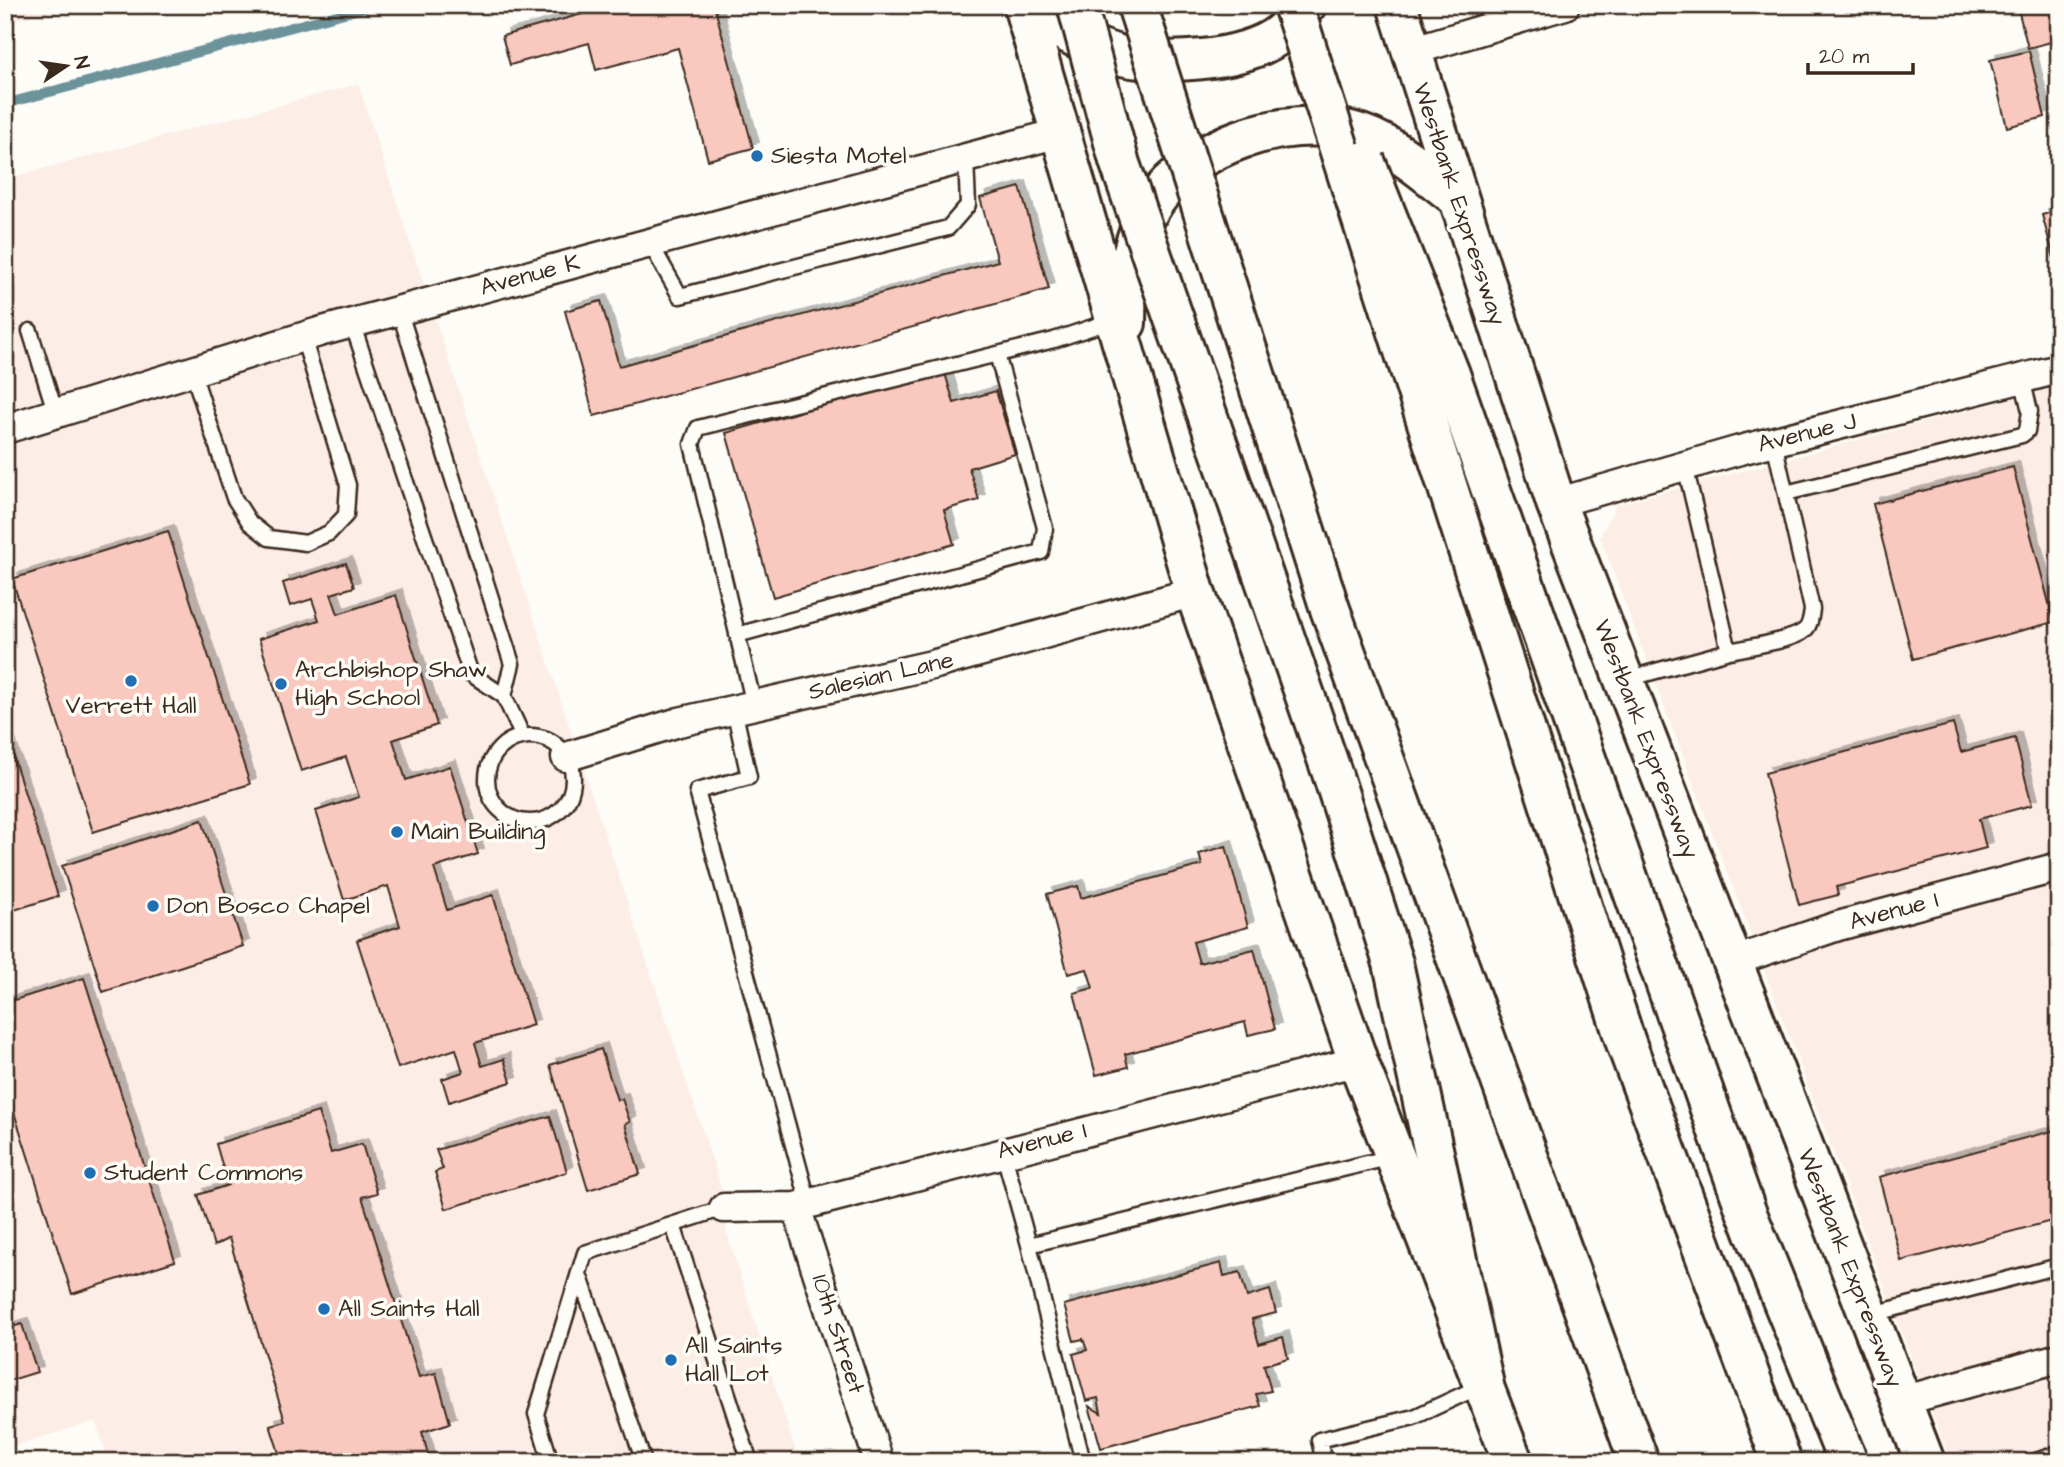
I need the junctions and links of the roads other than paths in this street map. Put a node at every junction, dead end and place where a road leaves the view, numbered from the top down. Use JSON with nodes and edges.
{"nodes":[{"id":1,"x":1077,"y":5,"type":"edge"},
{"id":2,"x":1137,"y":5,"type":"edge"},
{"id":3,"x":1293,"y":5,"type":"edge"},
{"id":4,"x":1306,"y":5,"type":"edge"},
{"id":5,"x":1397,"y":5,"type":"edge"},
{"id":6,"x":1565,"y":5,"type":"edge"},
{"id":7,"x":1024,"y":7,"type":"edge"},
{"id":8,"x":1411,"y":51,"type":"junction"},
{"id":9,"x":1316,"y":83,"type":"junction"},
{"id":10,"x":1059,"y":133,"type":"junction"},
{"id":11,"x":966,"y":158,"type":"junction"},
{"id":12,"x":1458,"y":198,"type":"junction"},
{"id":13,"x":650,"y":243,"type":"junction"},
{"id":14,"x":399,"y":310,"type":"junction"},
{"id":15,"x":1120,"y":318,"type":"junction"},
{"id":16,"x":352,"y":323,"type":"junction"},
{"id":17,"x":30,"y":331,"type":"dead end"},
{"id":18,"x":303,"y":337,"type":"junction"},
{"id":19,"x":997,"y":354,"type":"junction"},
{"id":20,"x":2059,"y":369,"type":"edge"},
{"id":21,"x":193,"y":373,"type":"junction"},
{"id":22,"x":2022,"y":379,"type":"junction"},
{"id":23,"x":56,"y":414,"type":"junction"},
{"id":24,"x":5,"y":429,"type":"edge"},
{"id":25,"x":1774,"y":442,"type":"junction"},
{"id":26,"x":1685,"y":466,"type":"junction"},
{"id":27,"x":1786,"y":493,"type":"junction"},
{"id":28,"x":1556,"y":503,"type":"junction"},
{"id":29,"x":1195,"y":592,"type":"junction"},
{"id":30,"x":737,"y":635,"type":"junction"},
{"id":31,"x":1729,"y":651,"type":"junction"},
{"id":32,"x":1624,"y":680,"type":"junction"},
{"id":33,"x":504,"y":696,"type":"junction"},
{"id":34,"x":744,"y":707,"type":"junction"},
{"id":35,"x":523,"y":737,"type":"junction"},
{"id":36,"x":566,"y":757,"type":"junction"},
{"id":37,"x":2059,"y":867,"type":"edge"},
{"id":38,"x":1731,"y":962,"type":"junction"},
{"id":39,"x":1358,"y":1061,"type":"junction"},
{"id":40,"x":1003,"y":1151,"type":"junction"},
{"id":41,"x":1393,"y":1156,"type":"junction"},
{"id":42,"x":802,"y":1205,"type":"junction"},
{"id":43,"x":724,"y":1208,"type":"joint"},
{"id":44,"x":673,"y":1225,"type":"junction"},
{"id":45,"x":1029,"y":1245,"type":"junction"},
{"id":46,"x":2059,"y":1266,"type":"edge"},
{"id":47,"x":579,"y":1274,"type":"junction"},
{"id":48,"x":1868,"y":1315,"type":"junction"},
{"id":49,"x":2059,"y":1358,"type":"edge"},
{"id":50,"x":1484,"y":1385,"type":"junction"},
{"id":51,"x":1902,"y":1401,"type":"junction"},
{"id":52,"x":2059,"y":1453,"type":"edge"},
{"id":53,"x":551,"y":1462,"type":"edge"},
{"id":54,"x":644,"y":1462,"type":"edge"},
{"id":55,"x":750,"y":1462,"type":"edge"},
{"id":56,"x":879,"y":1462,"type":"edge"},
{"id":57,"x":1083,"y":1462,"type":"edge"},
{"id":58,"x":1324,"y":1462,"type":"edge"},
{"id":59,"x":1513,"y":1462,"type":"edge"},
{"id":60,"x":1639,"y":1462,"type":"edge"},
{"id":61,"x":1782,"y":1462,"type":"edge"},
{"id":62,"x":1848,"y":1462,"type":"edge"},
{"id":63,"x":1925,"y":1462,"type":"edge"},
{"id":64,"x":2033,"y":1462,"type":"edge"}],
"edges":[{"from":1,"to":50,"type":"main road","bridge":true},
{"from":2,"to":60,"type":"main road","bridge":true},
{"from":3,"to":9,"type":"main road","bridge":true},
{"from":4,"to":7,"type":"main road"},
{"from":5,"to":8,"type":"main road","name":"Westbank Expressway"},
{"from":6,"to":8,"type":"street"},
{"from":7,"to":10,"type":"main road"},
{"from":8,"to":12,"type":"main road","name":"Westbank Expressway"},
{"from":9,"to":61,"type":"main road","bridge":true},
{"from":9,"to":62,"type":"main road","bridge":true},
{"from":10,"to":11,"type":"street","name":"Avenue K"},
{"from":10,"to":15,"type":"main road"},
{"from":11,"to":13,"type":"street","name":"Avenue K"},
{"from":11,"to":13,"type":"lane"},
{"from":12,"to":15,"type":"main road"},
{"from":12,"to":28,"type":"main road","name":"Westbank Expressway"},
{"from":13,"to":14,"type":"street","name":"Avenue K"},
{"from":14,"to":16,"type":"street","name":"Avenue K"},
{"from":14,"to":33,"type":"lane"},
{"from":15,"to":19,"type":"lane"},
{"from":15,"to":29,"type":"main road"},
{"from":16,"to":18,"type":"street","name":"Avenue K"},
{"from":16,"to":33,"type":"lane"},
{"from":17,"to":23,"type":"lane"},
{"from":18,"to":21,"type":"street","name":"Avenue K"},
{"from":18,"to":21,"type":"lane"},
{"from":19,"to":30,"type":"lane"},
{"from":19,"to":30,"type":"lane"},
{"from":20,"to":22,"type":"street","name":"Avenue J"},
{"from":21,"to":23,"type":"street","name":"Avenue K"},
{"from":22,"to":25,"type":"street","name":"Avenue J"},
{"from":22,"to":27,"type":"lane"},
{"from":23,"to":24,"type":"street","name":"Avenue K"},
{"from":25,"to":26,"type":"street","name":"Avenue J"},
{"from":25,"to":27,"type":"lane"},
{"from":26,"to":28,"type":"street","name":"Avenue J"},
{"from":26,"to":31,"type":"lane"},
{"from":27,"to":31,"type":"lane"},
{"from":28,"to":32,"type":"main road","name":"Westbank Expressway"},
{"from":29,"to":34,"type":"street","name":"Salesian Lane"},
{"from":29,"to":39,"type":"main road"},
{"from":30,"to":34,"type":"lane"},
{"from":31,"to":32,"type":"lane"},
{"from":32,"to":38,"type":"main road","name":"Westbank Expressway"},
{"from":33,"to":35,"type":"lane"},
{"from":34,"to":36,"type":"street","name":"Salesian Lane"},
{"from":34,"to":42,"type":"lane"},
{"from":35,"to":36,"type":"lane"},
{"from":35,"to":36,"type":"lane"},
{"from":37,"to":38,"type":"street","name":"Avenue I"},
{"from":38,"to":48,"type":"main road","name":"Westbank Expressway"},
{"from":39,"to":40,"type":"street","name":"Avenue I"},
{"from":39,"to":41,"type":"main road"},
{"from":40,"to":42,"type":"street","name":"Avenue I"},
{"from":40,"to":45,"type":"lane"},
{"from":41,"to":45,"type":"lane"},
{"from":41,"to":50,"type":"main road"},
{"from":42,"to":43,"type":"street","name":"Avenue I"},
{"from":42,"to":56,"type":"street","name":"10th Street"},
{"from":43,"to":44,"type":"lane"},
{"from":44,"to":47,"type":"lane"},
{"from":44,"to":55,"type":"lane"},
{"from":45,"to":57,"type":"lane"},
{"from":46,"to":48,"type":"lane"},
{"from":47,"to":53,"type":"lane"},
{"from":47,"to":54,"type":"lane"},
{"from":48,"to":51,"type":"main road","name":"Westbank Expressway"},
{"from":49,"to":51,"type":"street"},
{"from":50,"to":58,"type":"lane"},
{"from":50,"to":59,"type":"main road"},
{"from":51,"to":63,"type":"main road","name":"Westbank Expressway"},
{"from":52,"to":64,"type":"lane"}]}
